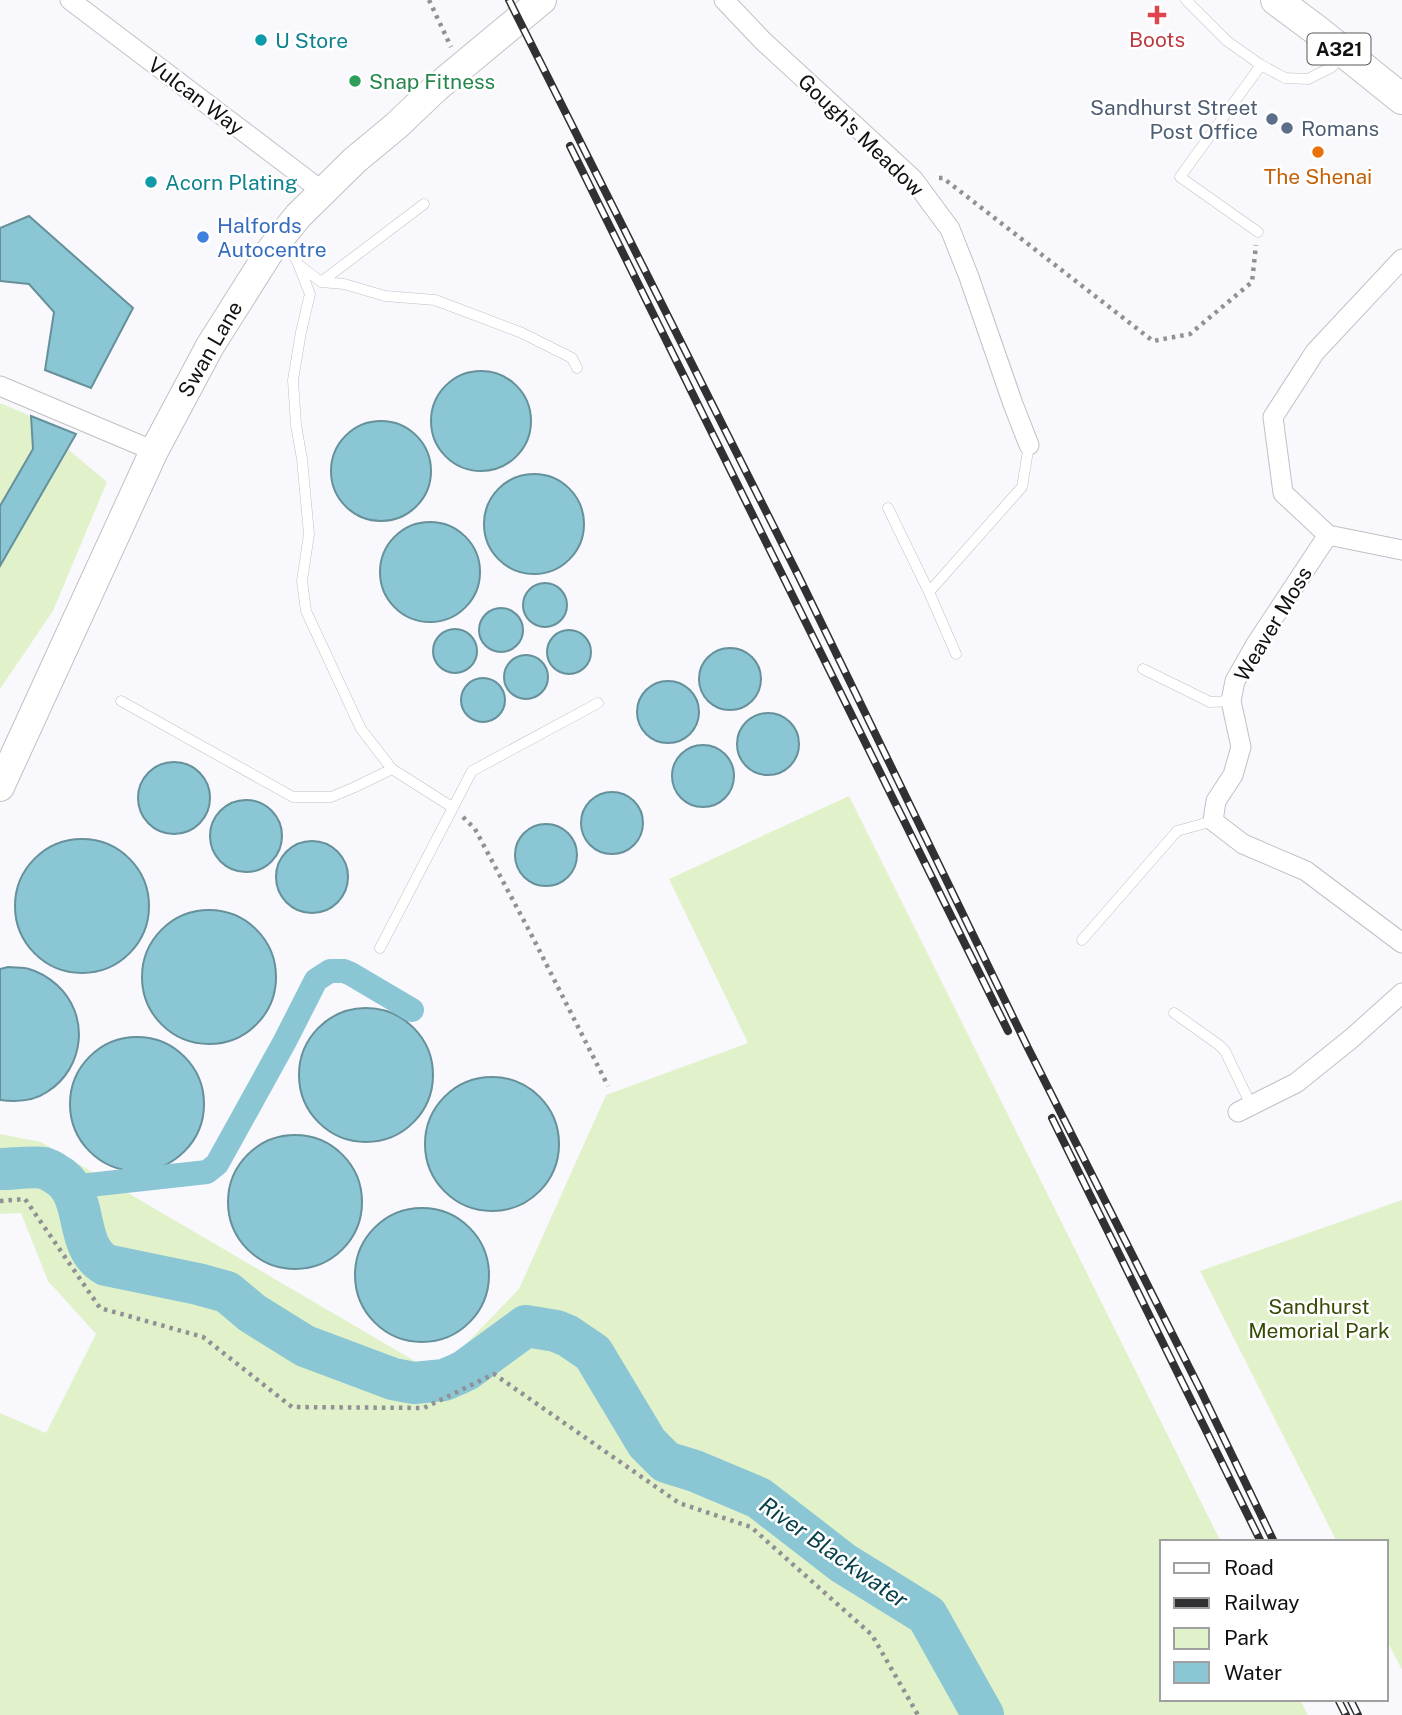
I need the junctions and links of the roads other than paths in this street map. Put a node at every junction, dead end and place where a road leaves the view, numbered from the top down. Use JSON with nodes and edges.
{"nodes":[{"id":1,"x":69,"y":0,"type":"edge"},
{"id":2,"x":542,"y":0,"type":"edge"},
{"id":3,"x":724,"y":0,"type":"edge"},
{"id":4,"x":1186,"y":0,"type":"edge"},
{"id":5,"x":1276,"y":0,"type":"edge"},
{"id":6,"x":1343,"y":52,"type":"junction"},
{"id":7,"x":1261,"y":65,"type":"junction"},
{"id":8,"x":1402,"y":99,"type":"edge"},
{"id":9,"x":322,"y":191,"type":"junction"},
{"id":10,"x":424,"y":204,"type":"dead end"},
{"id":11,"x":1258,"y":232,"type":"road end"},
{"id":12,"x":282,"y":236,"type":"junction"},
{"id":13,"x":1402,"y":259,"type":"edge"},
{"id":14,"x":298,"y":265,"type":"junction"},
{"id":15,"x":321,"y":282,"type":"junction"},
{"id":16,"x":577,"y":368,"type":"dead end"},
{"id":17,"x":0,"y":386,"type":"edge"},
{"id":18,"x":1029,"y":445,"type":"joint"},
{"id":19,"x":154,"y":451,"type":"junction"},
{"id":20,"x":888,"y":508,"type":"dead end"},
{"id":21,"x":1328,"y":535,"type":"junction"},
{"id":22,"x":1402,"y":550,"type":"edge"},
{"id":23,"x":929,"y":592,"type":"junction"},
{"id":24,"x":956,"y":654,"type":"dead end"},
{"id":25,"x":1143,"y":668,"type":"dead end"},
{"id":26,"x":121,"y":701,"type":"dead end"},
{"id":27,"x":1231,"y":701,"type":"junction"},
{"id":28,"x":598,"y":703,"type":"dead end"},
{"id":29,"x":392,"y":769,"type":"junction"},
{"id":30,"x":0,"y":787,"type":"edge"},
{"id":31,"x":452,"y":807,"type":"junction"},
{"id":32,"x":1213,"y":821,"type":"junction"},
{"id":33,"x":1082,"y":940,"type":"dead end"},
{"id":34,"x":1402,"y":943,"type":"edge"},
{"id":35,"x":380,"y":947,"type":"dead end"},
{"id":36,"x":1402,"y":993,"type":"edge"},
{"id":37,"x":1174,"y":1013,"type":"dead end"},
{"id":38,"x":1245,"y":1109,"type":"joint"}],
"edges":[{"from":1,"to":9,"type":"street","name":"Vulcan Way"},
{"from":2,"to":9,"type":"street","name":"Swan Lane"},
{"from":3,"to":18,"type":"street","name":"Gough's Meadow"},
{"from":4,"to":7,"type":"lane"},
{"from":5,"to":6,"type":"main road","number":"A321"},
{"from":6,"to":7,"type":"lane"},
{"from":6,"to":8,"type":"main road","number":"A321"},
{"from":7,"to":11,"type":"lane"},
{"from":9,"to":12,"type":"street","name":"Swan Lane"},
{"from":10,"to":15,"type":"lane"},
{"from":12,"to":14,"type":"lane"},
{"from":12,"to":19,"type":"street","name":"Swan Lane"},
{"from":13,"to":21,"type":"street"},
{"from":14,"to":15,"type":"lane"},
{"from":14,"to":29,"type":"lane"},
{"from":15,"to":16,"type":"lane"},
{"from":17,"to":19,"type":"street"},
{"from":18,"to":23,"type":"lane"},
{"from":19,"to":30,"type":"street","name":"Swan Lane"},
{"from":20,"to":23,"type":"lane"},
{"from":21,"to":22,"type":"street"},
{"from":21,"to":27,"type":"street","name":"Weaver Moss"},
{"from":23,"to":24,"type":"lane"},
{"from":25,"to":27,"type":"lane"},
{"from":26,"to":29,"type":"lane"},
{"from":27,"to":32,"type":"street","name":"Weaver Moss"},
{"from":28,"to":31,"type":"lane"},
{"from":29,"to":31,"type":"lane"},
{"from":31,"to":35,"type":"lane"},
{"from":32,"to":33,"type":"lane"},
{"from":32,"to":34,"type":"street"},
{"from":36,"to":38,"type":"street"},
{"from":37,"to":38,"type":"lane"}]}
